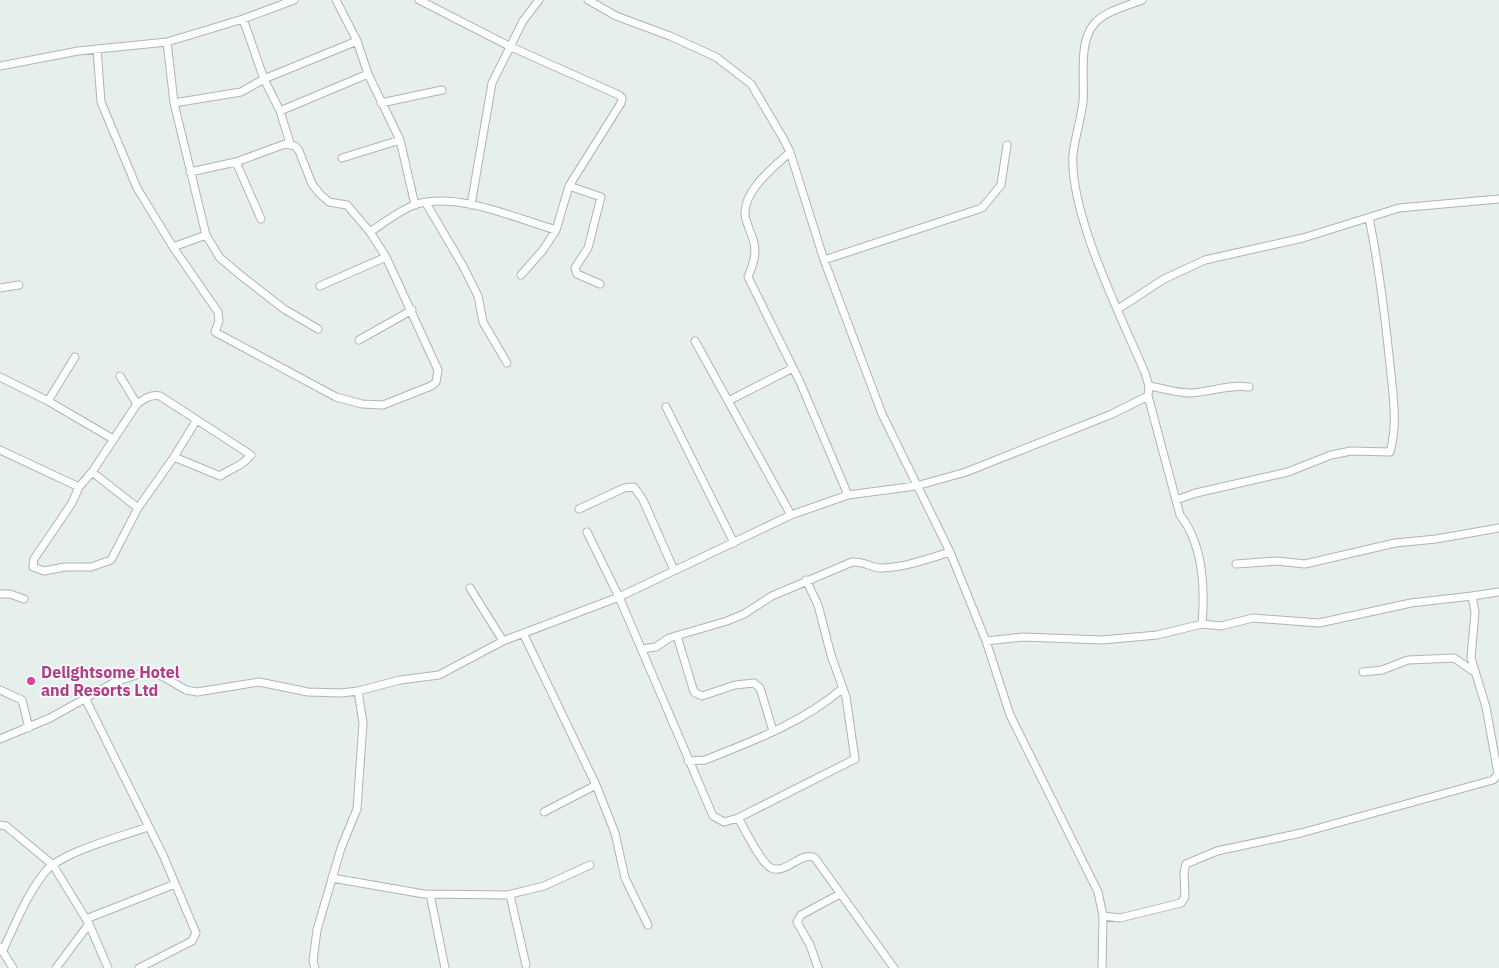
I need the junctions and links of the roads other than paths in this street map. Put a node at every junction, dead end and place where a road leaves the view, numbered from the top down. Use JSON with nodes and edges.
{"nodes":[{"id":1,"x":294,"y":0,"type":"edge"},
{"id":2,"x":336,"y":0,"type":"edge"},
{"id":3,"x":540,"y":0,"type":"edge"},
{"id":4,"x":588,"y":0,"type":"edge"},
{"id":5,"x":1142,"y":0,"type":"edge"},
{"id":6,"x":423,"y":1,"type":"edge"},
{"id":7,"x":243,"y":19,"type":"junction"},
{"id":8,"x":357,"y":40,"type":"junction"},
{"id":9,"x":167,"y":42,"type":"junction"},
{"id":10,"x":509,"y":46,"type":"junction"},
{"id":11,"x":97,"y":49,"type":"junction"},
{"id":12,"x":0,"y":66,"type":"edge"},
{"id":13,"x":368,"y":74,"type":"junction"},
{"id":14,"x":264,"y":79,"type":"junction"},
{"id":15,"x":442,"y":90,"type":"dead end"},
{"id":16,"x":174,"y":103,"type":"junction"},
{"id":17,"x":381,"y":103,"type":"junction"},
{"id":18,"x":280,"y":111,"type":"junction"},
{"id":19,"x":400,"y":140,"type":"junction"},
{"id":20,"x":290,"y":143,"type":"junction"},
{"id":21,"x":1007,"y":145,"type":"dead end"},
{"id":22,"x":790,"y":152,"type":"junction"},
{"id":23,"x":342,"y":158,"type":"dead end"},
{"id":24,"x":236,"y":162,"type":"junction"},
{"id":25,"x":190,"y":172,"type":"junction"},
{"id":26,"x":569,"y":186,"type":"junction"},
{"id":27,"x":1499,"y":198,"type":"edge"},
{"id":28,"x":426,"y":203,"type":"junction"},
{"id":29,"x":415,"y":204,"type":"junction"},
{"id":30,"x":471,"y":205,"type":"junction"},
{"id":31,"x":1368,"y":218,"type":"junction"},
{"id":32,"x":261,"y":219,"type":"dead end"},
{"id":33,"x":556,"y":230,"type":"junction"},
{"id":34,"x":370,"y":232,"type":"junction"},
{"id":35,"x":206,"y":235,"type":"junction"},
{"id":36,"x":173,"y":247,"type":"junction"},
{"id":37,"x":386,"y":257,"type":"junction"},
{"id":38,"x":824,"y":260,"type":"junction"},
{"id":39,"x":521,"y":275,"type":"dead end"},
{"id":40,"x":600,"y":284,"type":"dead end"},
{"id":41,"x":19,"y":285,"type":"dead end"},
{"id":42,"x":320,"y":286,"type":"dead end"},
{"id":43,"x":0,"y":288,"type":"edge"},
{"id":44,"x":1118,"y":309,"type":"junction"},
{"id":45,"x":412,"y":310,"type":"junction"},
{"id":46,"x":318,"y":329,"type":"dead end"},
{"id":47,"x":359,"y":340,"type":"dead end"},
{"id":48,"x":695,"y":341,"type":"dead end"},
{"id":49,"x":76,"y":357,"type":"dead end"},
{"id":50,"x":507,"y":363,"type":"dead end"},
{"id":51,"x":793,"y":368,"type":"junction"},
{"id":52,"x":120,"y":376,"type":"dead end"},
{"id":53,"x":0,"y":377,"type":"edge"},
{"id":54,"x":1149,"y":386,"type":"junction"},
{"id":55,"x":1249,"y":387,"type":"dead end"},
{"id":56,"x":1148,"y":396,"type":"junction"},
{"id":57,"x":48,"y":401,"type":"junction"},
{"id":58,"x":728,"y":401,"type":"junction"},
{"id":59,"x":137,"y":404,"type":"junction"},
{"id":60,"x":666,"y":407,"type":"dead end"},
{"id":61,"x":196,"y":420,"type":"junction"},
{"id":62,"x":113,"y":439,"type":"junction"},
{"id":63,"x":0,"y":450,"type":"edge"},
{"id":64,"x":174,"y":457,"type":"junction"},
{"id":65,"x":92,"y":472,"type":"junction"},
{"id":66,"x":916,"y":486,"type":"junction"},
{"id":67,"x":79,"y":487,"type":"junction"},
{"id":68,"x":848,"y":495,"type":"junction"},
{"id":69,"x":1176,"y":500,"type":"junction"},
{"id":70,"x":138,"y":508,"type":"junction"},
{"id":71,"x":579,"y":509,"type":"dead end"},
{"id":72,"x":791,"y":515,"type":"junction"},
{"id":73,"x":1499,"y":528,"type":"edge"},
{"id":74,"x":587,"y":532,"type":"dead end"},
{"id":75,"x":734,"y":543,"type":"junction"},
{"id":76,"x":950,"y":552,"type":"junction"},
{"id":77,"x":1236,"y":564,"type":"dead end"},
{"id":78,"x":674,"y":570,"type":"junction"},
{"id":79,"x":806,"y":580,"type":"junction"},
{"id":80,"x":470,"y":588,"type":"dead end"},
{"id":81,"x":1499,"y":592,"type":"edge"},
{"id":82,"x":0,"y":594,"type":"edge"},
{"id":83,"x":1472,"y":596,"type":"junction"},
{"id":84,"x":618,"y":597,"type":"junction"},
{"id":85,"x":24,"y":599,"type":"dead end"},
{"id":86,"x":1202,"y":624,"type":"junction"},
{"id":87,"x":523,"y":633,"type":"junction"},
{"id":88,"x":677,"y":636,"type":"junction"},
{"id":89,"x":502,"y":641,"type":"junction"},
{"id":90,"x":986,"y":641,"type":"junction"},
{"id":91,"x":641,"y":649,"type":"junction"},
{"id":92,"x":1474,"y":671,"type":"junction"},
{"id":93,"x":1363,"y":672,"type":"dead end"},
{"id":94,"x":843,"y":688,"type":"junction"},
{"id":95,"x":0,"y":690,"type":"edge"},
{"id":96,"x":358,"y":691,"type":"junction"},
{"id":97,"x":86,"y":700,"type":"junction"},
{"id":98,"x":29,"y":728,"type":"junction"},
{"id":99,"x":773,"y":731,"type":"junction"},
{"id":100,"x":0,"y":739,"type":"edge"},
{"id":101,"x":688,"y":761,"type":"junction"},
{"id":102,"x":596,"y":785,"type":"junction"},
{"id":103,"x":544,"y":812,"type":"dead end"},
{"id":104,"x":738,"y":818,"type":"junction"},
{"id":105,"x":0,"y":825,"type":"edge"},
{"id":106,"x":148,"y":827,"type":"junction"},
{"id":107,"x":52,"y":865,"type":"junction"},
{"id":108,"x":590,"y":865,"type":"dead end"},
{"id":109,"x":332,"y":878,"type":"junction"},
{"id":110,"x":175,"y":884,"type":"junction"},
{"id":111,"x":430,"y":894,"type":"junction"},
{"id":112,"x":840,"y":894,"type":"junction"},
{"id":113,"x":510,"y":895,"type":"junction"},
{"id":114,"x":1103,"y":916,"type":"junction"},
{"id":115,"x":87,"y":922,"type":"junction"},
{"id":116,"x":648,"y":925,"type":"dead end"},
{"id":117,"x":1,"y":949,"type":"edge"},
{"id":118,"x":526,"y":965,"type":"dead end"},
{"id":119,"x":13,"y":968,"type":"edge"},
{"id":120,"x":56,"y":968,"type":"edge"},
{"id":121,"x":108,"y":968,"type":"edge"},
{"id":122,"x":139,"y":968,"type":"edge"},
{"id":123,"x":315,"y":968,"type":"edge"},
{"id":124,"x":445,"y":968,"type":"edge"},
{"id":125,"x":818,"y":968,"type":"edge"},
{"id":126,"x":894,"y":968,"type":"edge"},
{"id":127,"x":1102,"y":968,"type":"edge"}],
"edges":[{"from":1,"to":7,"type":"street"},
{"from":2,"to":8,"type":"street"},
{"from":3,"to":10,"type":"street"},
{"from":4,"to":22,"type":"street"},
{"from":5,"to":44,"type":"street"},
{"from":6,"to":10,"type":"street"},
{"from":7,"to":9,"type":"street"},
{"from":7,"to":14,"type":"street"},
{"from":8,"to":13,"type":"street"},
{"from":8,"to":14,"type":"street"},
{"from":9,"to":11,"type":"street"},
{"from":9,"to":16,"type":"street"},
{"from":10,"to":26,"type":"street"},
{"from":10,"to":30,"type":"street"},
{"from":11,"to":12,"type":"street"},
{"from":11,"to":36,"type":"street"},
{"from":13,"to":17,"type":"street"},
{"from":13,"to":18,"type":"street"},
{"from":14,"to":16,"type":"street"},
{"from":14,"to":18,"type":"street"},
{"from":15,"to":17,"type":"street"},
{"from":16,"to":25,"type":"street"},
{"from":17,"to":19,"type":"street"},
{"from":18,"to":20,"type":"street"},
{"from":19,"to":23,"type":"street"},
{"from":19,"to":29,"type":"street"},
{"from":20,"to":24,"type":"street"},
{"from":20,"to":34,"type":"street"},
{"from":21,"to":38,"type":"street"},
{"from":22,"to":38,"type":"street"},
{"from":22,"to":51,"type":"street"},
{"from":24,"to":25,"type":"street"},
{"from":24,"to":32,"type":"street"},
{"from":25,"to":35,"type":"street"},
{"from":26,"to":33,"type":"street"},
{"from":26,"to":40,"type":"street"},
{"from":27,"to":31,"type":"street"},
{"from":28,"to":29,"type":"street"},
{"from":28,"to":30,"type":"street"},
{"from":28,"to":50,"type":"street"},
{"from":29,"to":34,"type":"street"},
{"from":30,"to":33,"type":"street"},
{"from":31,"to":44,"type":"street"},
{"from":31,"to":69,"type":"street"},
{"from":33,"to":39,"type":"street"},
{"from":34,"to":37,"type":"street"},
{"from":35,"to":36,"type":"street"},
{"from":35,"to":46,"type":"street"},
{"from":36,"to":45,"type":"street"},
{"from":37,"to":42,"type":"street"},
{"from":37,"to":45,"type":"street"},
{"from":38,"to":66,"type":"street"},
{"from":41,"to":43,"type":"street"},
{"from":44,"to":54,"type":"street"},
{"from":45,"to":47,"type":"street"},
{"from":48,"to":58,"type":"street"},
{"from":49,"to":57,"type":"street"},
{"from":51,"to":58,"type":"street"},
{"from":51,"to":68,"type":"street"},
{"from":52,"to":59,"type":"street"},
{"from":53,"to":57,"type":"street"},
{"from":54,"to":55,"type":"street"},
{"from":54,"to":56,"type":"street"},
{"from":56,"to":66,"type":"street"},
{"from":56,"to":69,"type":"street"},
{"from":57,"to":62,"type":"street"},
{"from":58,"to":72,"type":"street"},
{"from":59,"to":61,"type":"street"},
{"from":59,"to":62,"type":"street"},
{"from":60,"to":75,"type":"street"},
{"from":61,"to":64,"type":"street"},
{"from":61,"to":64,"type":"street"},
{"from":62,"to":65,"type":"street"},
{"from":63,"to":67,"type":"street"},
{"from":64,"to":70,"type":"street"},
{"from":65,"to":67,"type":"street"},
{"from":65,"to":70,"type":"street"},
{"from":66,"to":68,"type":"street"},
{"from":66,"to":76,"type":"street"},
{"from":67,"to":70,"type":"street"},
{"from":68,"to":72,"type":"street"},
{"from":69,"to":86,"type":"street"},
{"from":71,"to":78,"type":"street"},
{"from":72,"to":75,"type":"street"},
{"from":73,"to":77,"type":"street"},
{"from":74,"to":84,"type":"street"},
{"from":75,"to":78,"type":"street"},
{"from":76,"to":79,"type":"street"},
{"from":76,"to":90,"type":"street"},
{"from":78,"to":84,"type":"street"},
{"from":79,"to":88,"type":"street"},
{"from":79,"to":94,"type":"street"},
{"from":80,"to":89,"type":"street"},
{"from":81,"to":83,"type":"street"},
{"from":82,"to":85,"type":"street"},
{"from":83,"to":86,"type":"street"},
{"from":83,"to":92,"type":"street"},
{"from":84,"to":87,"type":"street"},
{"from":84,"to":91,"type":"street"},
{"from":86,"to":90,"type":"street"},
{"from":87,"to":89,"type":"street"},
{"from":87,"to":102,"type":"street"},
{"from":88,"to":91,"type":"street"},
{"from":88,"to":99,"type":"street"},
{"from":89,"to":96,"type":"street"},
{"from":90,"to":114,"type":"street"},
{"from":91,"to":101,"type":"street"},
{"from":92,"to":93,"type":"street"},
{"from":92,"to":114,"type":"street"},
{"from":94,"to":99,"type":"street"},
{"from":94,"to":104,"type":"street"},
{"from":95,"to":98,"type":"street"},
{"from":96,"to":97,"type":"street"},
{"from":96,"to":109,"type":"street"},
{"from":97,"to":98,"type":"street"},
{"from":97,"to":106,"type":"street"},
{"from":98,"to":100,"type":"street"},
{"from":99,"to":101,"type":"street"},
{"from":101,"to":104,"type":"street"},
{"from":102,"to":103,"type":"street"},
{"from":102,"to":116,"type":"street"},
{"from":104,"to":112,"type":"street"},
{"from":105,"to":107,"type":"street"},
{"from":106,"to":107,"type":"street"},
{"from":106,"to":110,"type":"street"},
{"from":107,"to":115,"type":"street"},
{"from":107,"to":117,"type":"street"},
{"from":108,"to":113,"type":"street"},
{"from":109,"to":111,"type":"street"},
{"from":109,"to":123,"type":"street"},
{"from":110,"to":115,"type":"street"},
{"from":110,"to":122,"type":"street"},
{"from":111,"to":113,"type":"street"},
{"from":111,"to":124,"type":"street"},
{"from":112,"to":125,"type":"street"},
{"from":112,"to":126,"type":"street"},
{"from":113,"to":118,"type":"street"},
{"from":114,"to":127,"type":"street"},
{"from":115,"to":120,"type":"street"},
{"from":115,"to":121,"type":"street"},
{"from":117,"to":119,"type":"street"}]}
